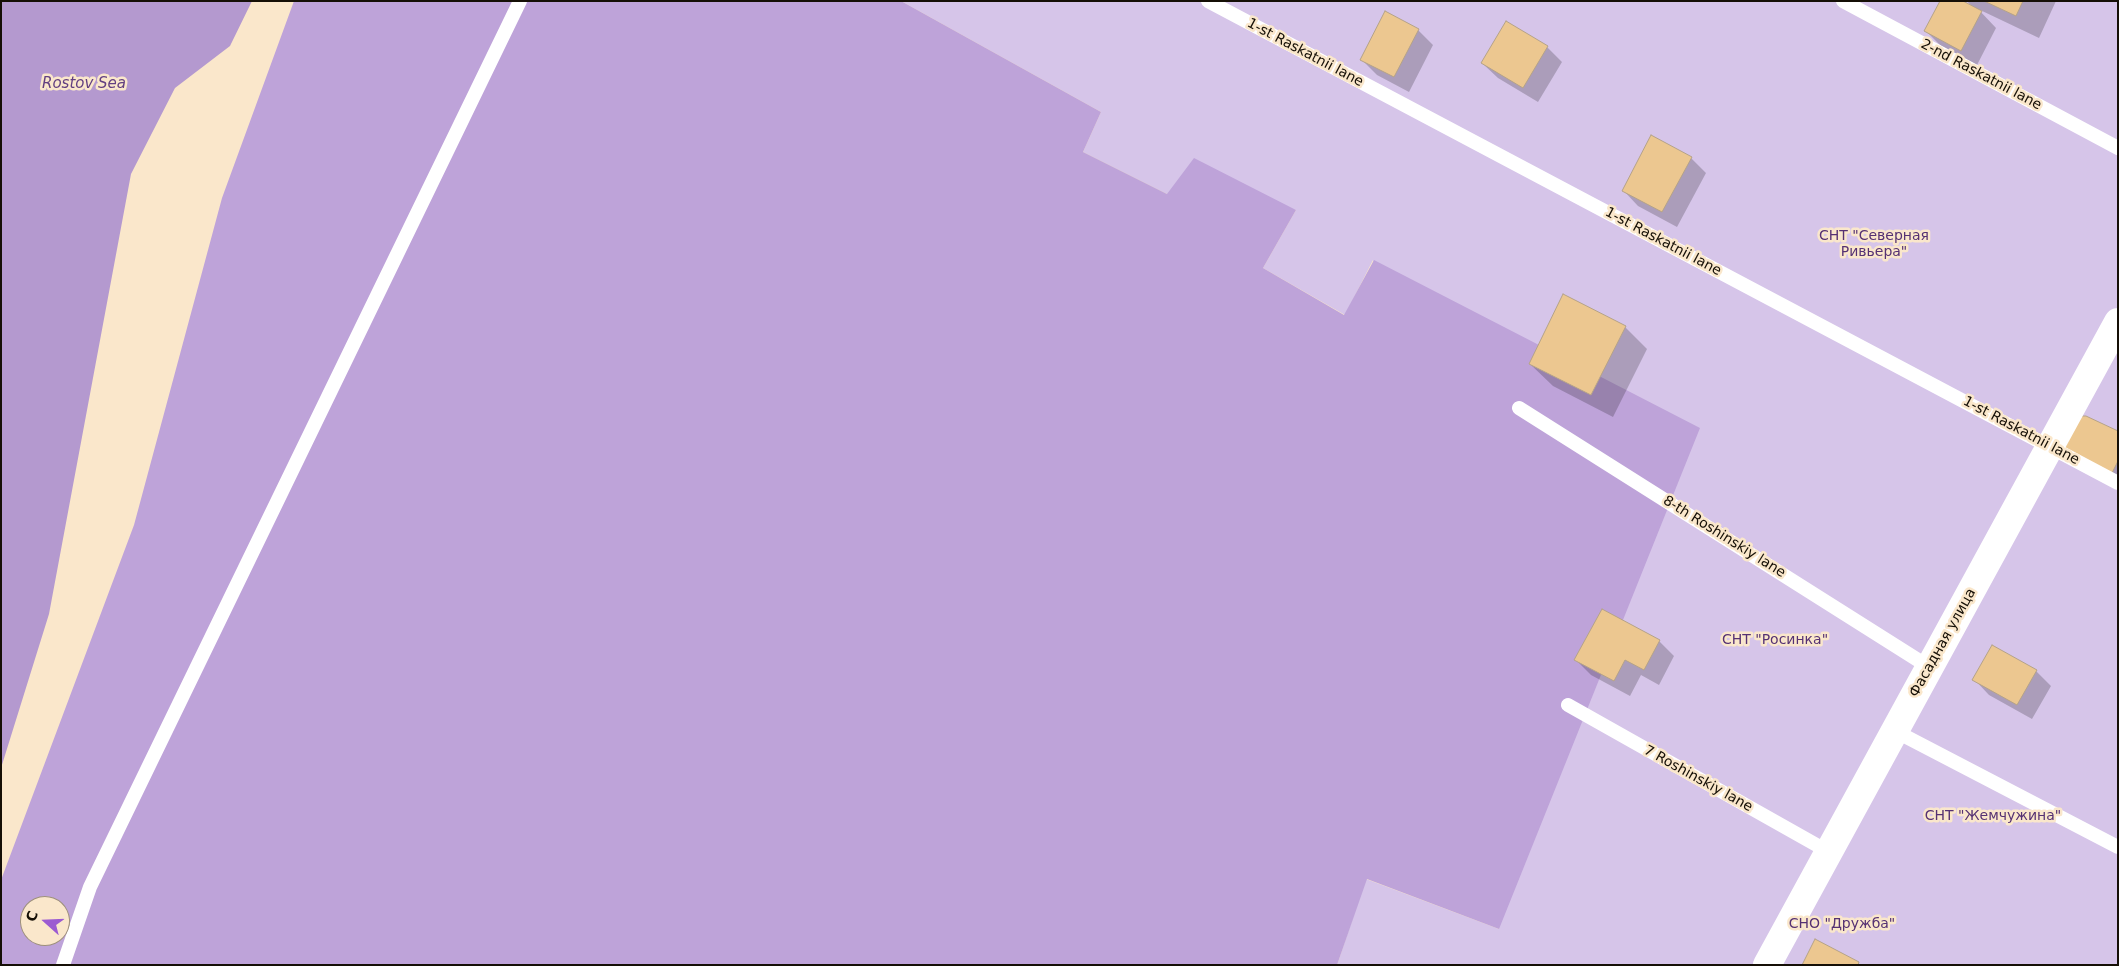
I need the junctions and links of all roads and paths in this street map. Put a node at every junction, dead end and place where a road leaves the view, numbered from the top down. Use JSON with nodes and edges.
{"nodes":[{"id":1,"x":520,"y":1,"type":"edge"},
{"id":2,"x":1208,"y":1,"type":"edge"},
{"id":3,"x":1843,"y":1,"type":"edge"},
{"id":4,"x":2118,"y":148,"type":"edge"},
{"id":5,"x":2118,"y":322,"type":"edge"},
{"id":6,"x":1519,"y":408,"type":"dead end"},
{"id":7,"x":2050,"y":446,"type":"junction"},
{"id":8,"x":2118,"y":483,"type":"edge"},
{"id":9,"x":1929,"y":667,"type":"junction"},
{"id":10,"x":1568,"y":705,"type":"dead end"},
{"id":11,"x":1895,"y":731,"type":"junction"},
{"id":12,"x":2118,"y":847,"type":"edge"},
{"id":13,"x":1829,"y":852,"type":"junction"},
{"id":14,"x":64,"y":965,"type":"edge"},
{"id":15,"x":1767,"y":965,"type":"edge"}],
"edges":[{"from":1,"to":14,"type":"lane"},
{"from":2,"to":7,"type":"lane","name":"1-st Raskatnii lane"},
{"from":3,"to":4,"type":"lane","name":"2-nd Raskatnii lane"},
{"from":5,"to":7,"type":"street","name":"Фасадная улица"},
{"from":6,"to":9,"type":"lane","name":"8-th Roshinskiy lane"},
{"from":7,"to":8,"type":"lane","name":"1-st Raskatnii lane"},
{"from":7,"to":9,"type":"street","name":"Фасадная улица"},
{"from":9,"to":11,"type":"street","name":"Фасадная улица"},
{"from":10,"to":13,"type":"lane","name":"7 Roshinskiy lane"},
{"from":11,"to":12,"type":"lane"},
{"from":11,"to":13,"type":"street","name":"Фасадная улица"},
{"from":13,"to":15,"type":"street","name":"Фасадная улица"}]}
